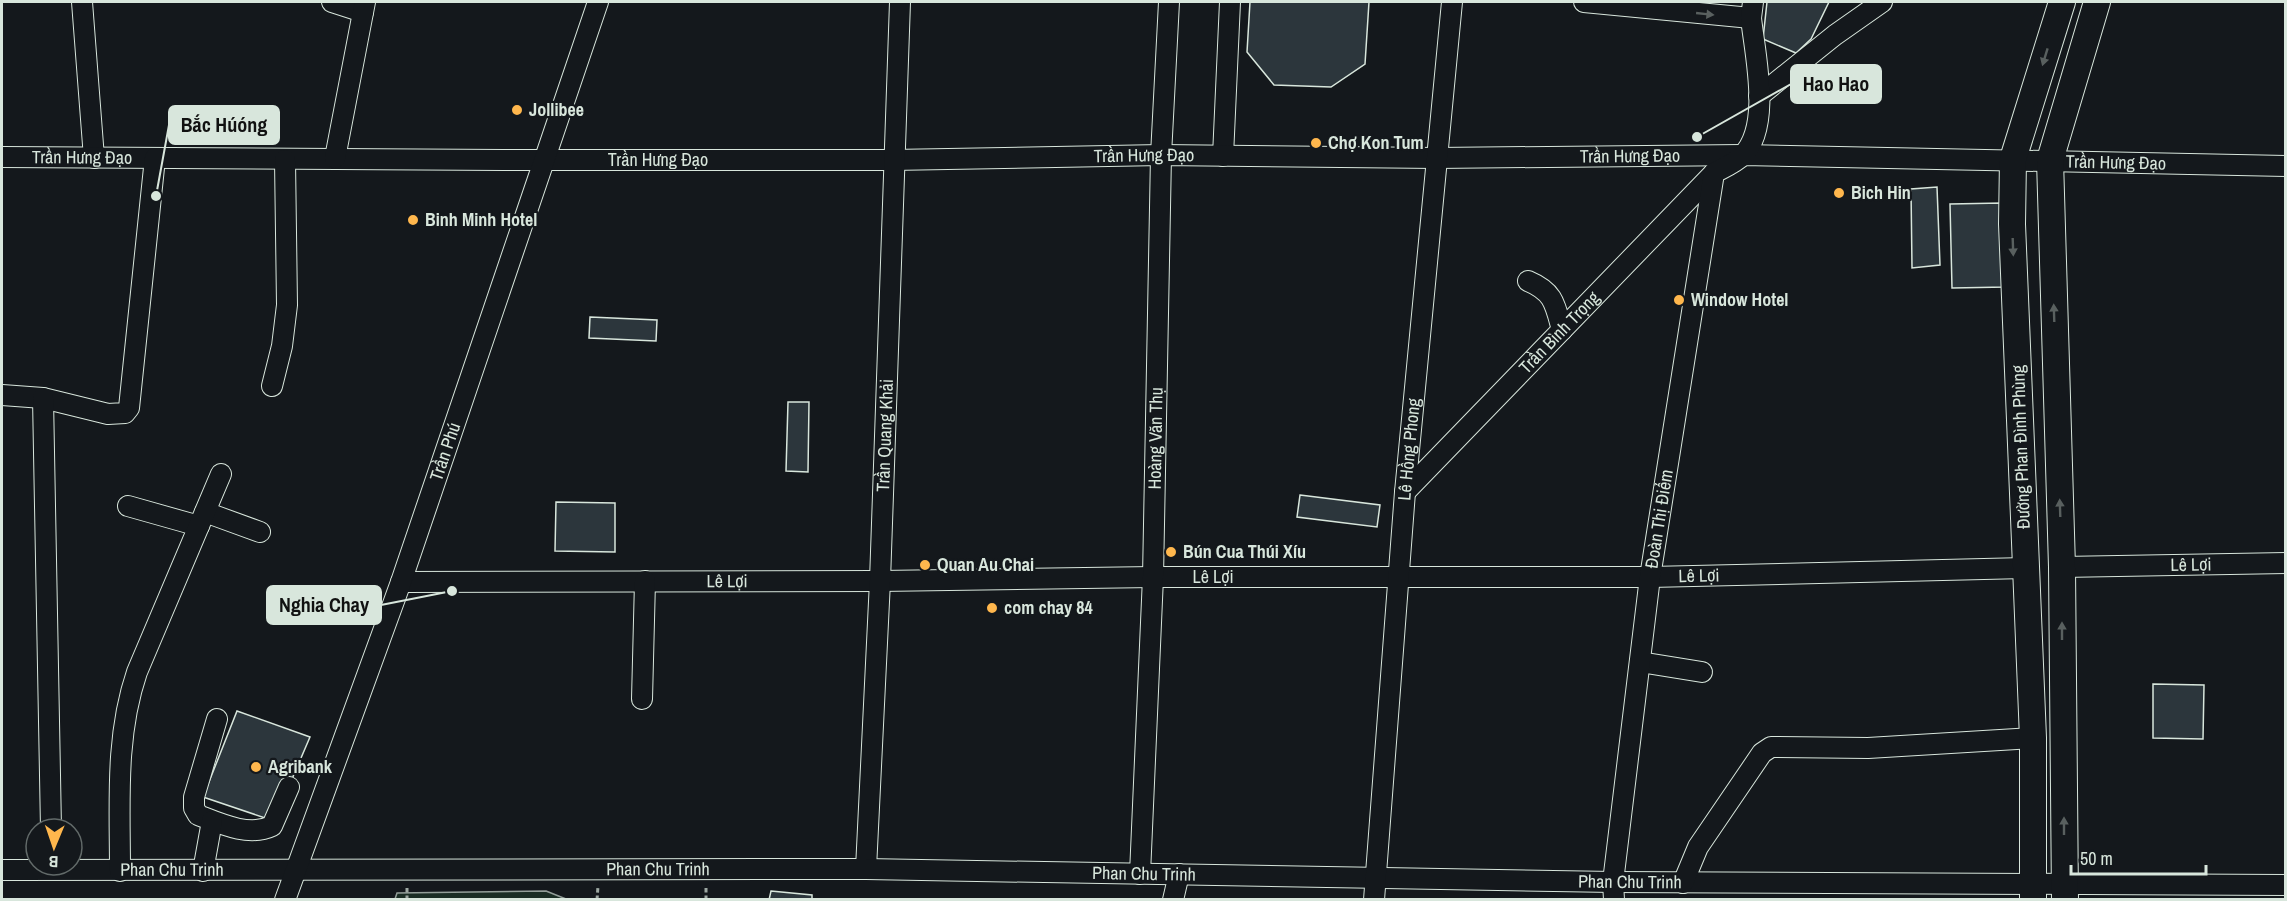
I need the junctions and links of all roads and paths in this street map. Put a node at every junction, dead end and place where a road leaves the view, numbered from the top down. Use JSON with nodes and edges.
{"nodes":[{"id":1,"x":82,"y":2,"type":"edge"},
{"id":2,"x":332,"y":2,"type":"edge"},
{"id":3,"x":598,"y":2,"type":"edge"},
{"id":4,"x":900,"y":2,"type":"edge"},
{"id":5,"x":1169,"y":2,"type":"edge"},
{"id":6,"x":1230,"y":2,"type":"edge"},
{"id":7,"x":1452,"y":2,"type":"edge"},
{"id":8,"x":1584,"y":2,"type":"edge"},
{"id":9,"x":1882,"y":2,"type":"edge"},
{"id":10,"x":2062,"y":2,"type":"edge"},
{"id":11,"x":2097,"y":2,"type":"edge"},
{"id":12,"x":364,"y":7,"type":"edge"},
{"id":13,"x":1752,"y":10,"type":"edge"},
{"id":14,"x":1759,"y":96,"type":"junction"},
{"id":15,"x":1161,"y":155,"type":"junction"},
{"id":16,"x":1743,"y":155,"type":"junction"},
{"id":17,"x":1223,"y":156,"type":"junction"},
{"id":18,"x":2,"y":157,"type":"edge"},
{"id":19,"x":94,"y":158,"type":"junction"},
{"id":20,"x":155,"y":158,"type":"junction"},
{"id":21,"x":1436,"y":158,"type":"junction"},
{"id":22,"x":335,"y":159,"type":"junction"},
{"id":23,"x":2013,"y":159,"type":"junction"},
{"id":24,"x":285,"y":160,"type":"junction"},
{"id":25,"x":544,"y":160,"type":"junction"},
{"id":26,"x":892,"y":160,"type":"junction"},
{"id":27,"x":2050,"y":160,"type":"junction"},
{"id":28,"x":2286,"y":166,"type":"edge"},
{"id":29,"x":1714,"y":173,"type":"junction"},
{"id":30,"x":1528,"y":281,"type":"dead end"},
{"id":31,"x":1562,"y":330,"type":"junction"},
{"id":32,"x":272,"y":386,"type":"dead end"},
{"id":33,"x":2,"y":395,"type":"edge"},
{"id":34,"x":43,"y":398,"type":"junction"},
{"id":35,"x":221,"y":474,"type":"dead end"},
{"id":36,"x":1405,"y":492,"type":"junction"},
{"id":37,"x":128,"y":506,"type":"dead end"},
{"id":38,"x":202,"y":519,"type":"junction"},
{"id":39,"x":260,"y":532,"type":"dead end"},
{"id":40,"x":2286,"y":563,"type":"edge"},
{"id":41,"x":2062,"y":567,"type":"junction"},
{"id":42,"x":2025,"y":568,"type":"junction"},
{"id":43,"x":1153,"y":577,"type":"junction"},
{"id":44,"x":1398,"y":577,"type":"junction"},
{"id":45,"x":1650,"y":577,"type":"junction"},
{"id":46,"x":645,"y":581,"type":"junction"},
{"id":47,"x":880,"y":581,"type":"junction"},
{"id":48,"x":401,"y":582,"type":"junction"},
{"id":49,"x":1640,"y":662,"type":"junction"},
{"id":50,"x":1702,"y":672,"type":"dead end"},
{"id":51,"x":642,"y":699,"type":"dead end"},
{"id":52,"x":218,"y":719,"type":"dead end"},
{"id":53,"x":2033,"y":738,"type":"junction"},
{"id":54,"x":289,"y":787,"type":"dead end"},
{"id":55,"x":51,"y":817,"type":"edge"},
{"id":56,"x":212,"y":820,"type":"junction"},
{"id":57,"x":24,"y":869,"type":"edge"},
{"id":58,"x":84,"y":869,"type":"edge"},
{"id":59,"x":866,"y":869,"type":"junction"},
{"id":60,"x":2,"y":870,"type":"edge"},
{"id":61,"x":294,"y":870,"type":"junction"},
{"id":62,"x":120,"y":871,"type":"junction"},
{"id":63,"x":203,"y":871,"type":"junction"},
{"id":64,"x":1140,"y":874,"type":"junction"},
{"id":65,"x":1179,"y":874,"type":"junction"},
{"id":66,"x":1377,"y":879,"type":"junction"},
{"id":67,"x":1683,"y":883,"type":"junction"},
{"id":68,"x":2286,"y":885,"type":"edge"},
{"id":69,"x":1613,"y":891,"type":"edge"},
{"id":70,"x":2033,"y":892,"type":"edge"},
{"id":71,"x":2064,"y":892,"type":"edge"},
{"id":72,"x":285,"y":900,"type":"edge"},
{"id":73,"x":1173,"y":900,"type":"edge"},
{"id":74,"x":1374,"y":900,"type":"edge"}],
"edges":[{"from":1,"to":19,"type":"street"},
{"from":2,"to":12,"type":"street"},
{"from":3,"to":25,"type":"street","name":"Trần Phú"},
{"from":4,"to":26,"type":"street","name":"Trần Quang Khải"},
{"from":5,"to":15,"type":"street","name":"Hoàng Văn Thụ"},
{"from":6,"to":17,"type":"street"},
{"from":7,"to":21,"type":"street","name":"Lê Hồng Phong"},
{"from":8,"to":13,"type":"street","one_way":true},
{"from":9,"to":14,"type":"street"},
{"from":10,"to":23,"type":"main road","name":"Đường Phan Đình Phùng","one_way":true},
{"from":11,"to":27,"type":"main road","name":"Đường Phan Đình Phùng"},
{"from":12,"to":22,"type":"street"},
{"from":13,"to":14,"type":"street"},
{"from":14,"to":16,"type":"street"},
{"from":15,"to":17,"type":"street","name":"Trần Hưng Đạo"},
{"from":15,"to":26,"type":"street","name":"Trần Hưng Đạo"},
{"from":15,"to":43,"type":"street","name":"Hoàng Văn Thụ"},
{"from":16,"to":21,"type":"street","name":"Trần Hưng Đạo"},
{"from":16,"to":23,"type":"street","name":"Trần Hưng Đạo"},
{"from":16,"to":29,"type":"street"},
{"from":17,"to":21,"type":"street","name":"Trần Hưng Đạo"},
{"from":18,"to":19,"type":"street","name":"Trần Hưng Đạo"},
{"from":19,"to":20,"type":"street","name":"Trần Hưng Đạo"},
{"from":20,"to":24,"type":"street","name":"Trần Hưng Đạo"},
{"from":20,"to":34,"type":"street"},
{"from":21,"to":36,"type":"street","name":"Lê Hồng Phong"},
{"from":22,"to":24,"type":"street","name":"Trần Hưng Đạo"},
{"from":22,"to":25,"type":"street","name":"Trần Hưng Đạo"},
{"from":23,"to":27,"type":"street","name":"Trần Hưng Đạo"},
{"from":23,"to":42,"type":"main road","name":"Đường Phan Đình Phùng","one_way":true},
{"from":24,"to":32,"type":"street"},
{"from":25,"to":26,"type":"street","name":"Trần Hưng Đạo"},
{"from":25,"to":48,"type":"street","name":"Trần Phú"},
{"from":26,"to":47,"type":"street","name":"Trần Quang Khải"},
{"from":27,"to":28,"type":"street","name":"Trần Hưng Đạo"},
{"from":41,"to":27,"type":"main road","name":"Đường Phan Đình Phùng","one_way":true},
{"from":29,"to":31,"type":"street","name":"Trần Bình Trọng"},
{"from":29,"to":45,"type":"street","name":"Đoàn Thị Điểm"},
{"from":30,"to":31,"type":"street"},
{"from":31,"to":36,"type":"street","name":"Trần Bình Trọng"},
{"from":33,"to":34,"type":"street"},
{"from":34,"to":55,"type":"street"},
{"from":35,"to":38,"type":"street"},
{"from":36,"to":44,"type":"street","name":"Lê Hồng Phong"},
{"from":37,"to":38,"type":"street"},
{"from":38,"to":39,"type":"street"},
{"from":38,"to":62,"type":"street"},
{"from":40,"to":41,"type":"street","name":"Lê Lợi"},
{"from":71,"to":41,"type":"main road","name":"Đường Phan Đình Phùng","one_way":true},
{"from":42,"to":45,"type":"street","name":"Lê Lợi"},
{"from":42,"to":53,"type":"main road","name":"Đường Phan Đình Phùng"},
{"from":43,"to":44,"type":"street","name":"Lê Lợi"},
{"from":43,"to":47,"type":"street","name":"Lê Lợi"},
{"from":43,"to":64,"type":"street","name":"Hoàng Văn Thụ"},
{"from":44,"to":45,"type":"street","name":"Lê Lợi"},
{"from":44,"to":66,"type":"street","name":"Lê Hồng Phong"},
{"from":45,"to":49,"type":"street","name":"Đoàn Thị Điểm"},
{"from":46,"to":47,"type":"street","name":"Lê Lợi"},
{"from":46,"to":48,"type":"street","name":"Lê Lợi"},
{"from":46,"to":51,"type":"street"},
{"from":47,"to":59,"type":"street","name":"Trần Quang Khải"},
{"from":48,"to":61,"type":"street","name":"Trần Phú"},
{"from":49,"to":50,"type":"street"},
{"from":49,"to":69,"type":"street","name":"Đoàn Thị Điểm"},
{"from":52,"to":56,"type":"street"},
{"from":53,"to":67,"type":"street"},
{"from":53,"to":70,"type":"main road","name":"Đường Phan Đình Phùng"},
{"from":54,"to":56,"type":"street"},
{"from":56,"to":63,"type":"street"},
{"from":57,"to":60,"type":"street","name":"Phan Chu Trinh"},
{"from":58,"to":62,"type":"street","name":"Phan Chu Trinh"},
{"from":59,"to":61,"type":"street","name":"Phan Chu Trinh"},
{"from":59,"to":64,"type":"street","name":"Phan Chu Trinh"},
{"from":61,"to":63,"type":"street","name":"Phan Chu Trinh"},
{"from":61,"to":72,"type":"street","name":"Trần Phú"},
{"from":62,"to":63,"type":"street","name":"Phan Chu Trinh"},
{"from":64,"to":65,"type":"street","name":"Phan Chu Trinh"},
{"from":65,"to":66,"type":"street","name":"Phan Chu Trinh"},
{"from":65,"to":73,"type":"street"},
{"from":66,"to":69,"type":"street","name":"Phan Chu Trinh"},
{"from":66,"to":74,"type":"street","name":"Lê Hồng Phong"},
{"from":67,"to":69,"type":"street","name":"Phan Chu Trinh"},
{"from":67,"to":70,"type":"street","name":"Phan Chu Trinh"},
{"from":68,"to":71,"type":"street","name":"Phan Chu Trinh"},
{"from":70,"to":71,"type":"street","name":"Phan Chu Trinh"}]}
